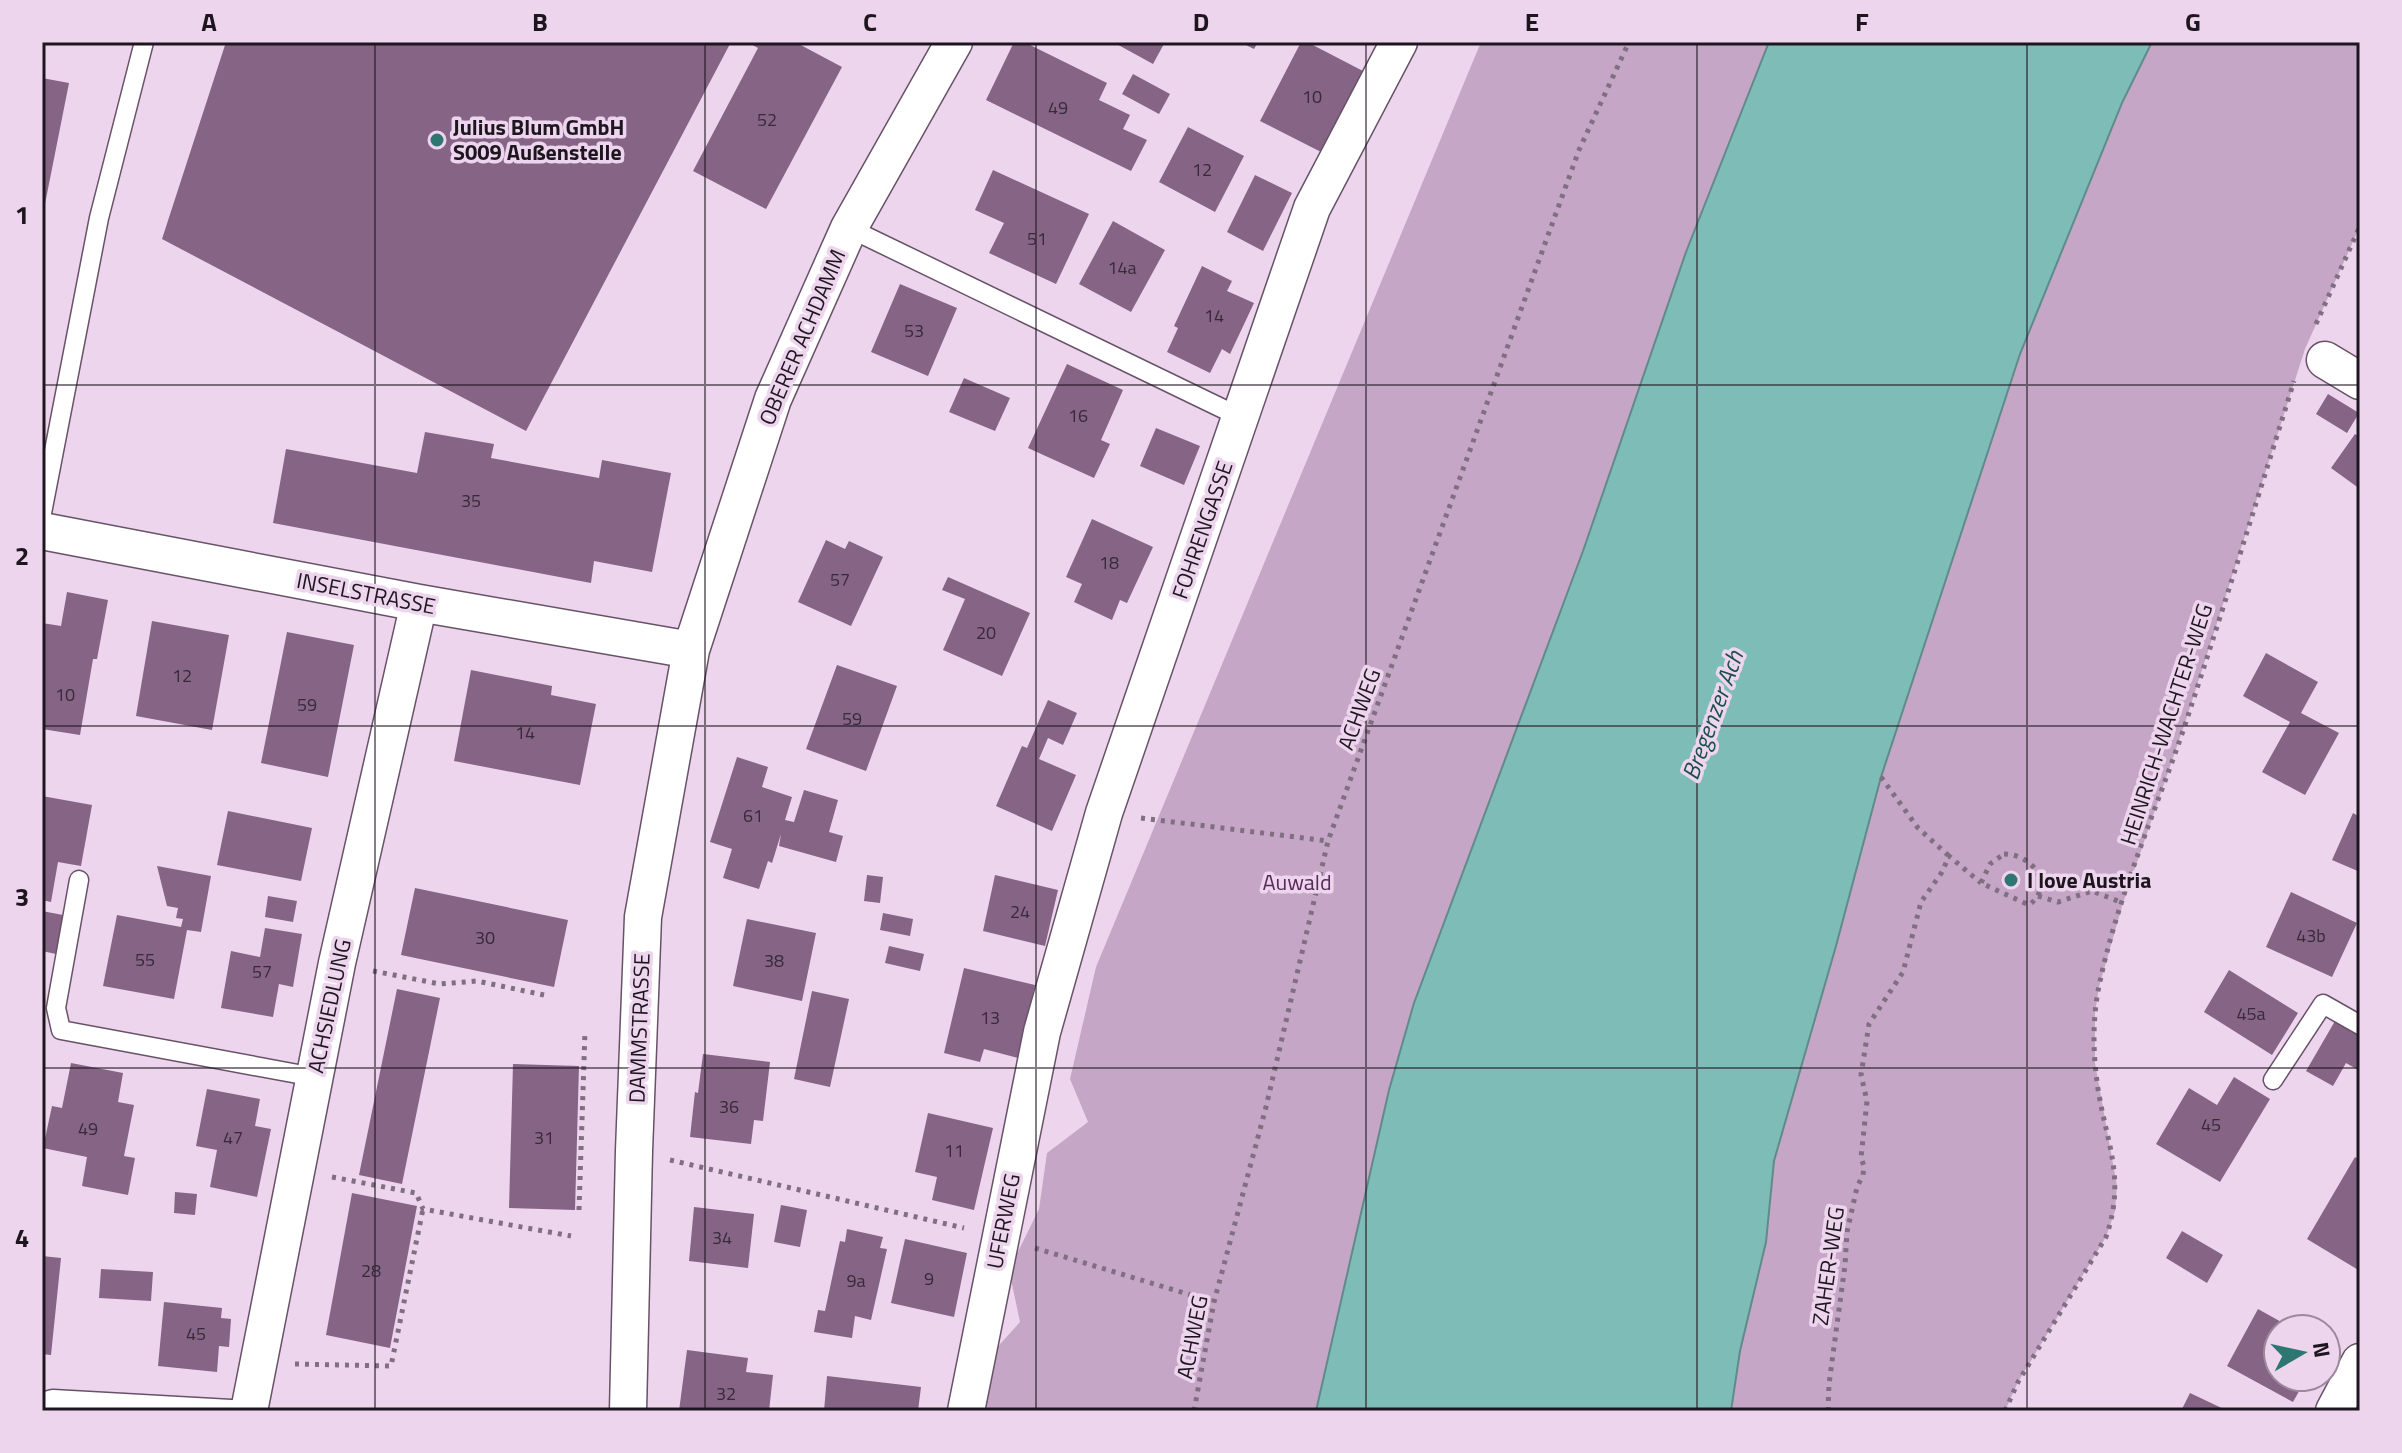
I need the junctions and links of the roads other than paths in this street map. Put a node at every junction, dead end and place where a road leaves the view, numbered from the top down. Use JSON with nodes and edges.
{"nodes":[{"id":1,"x":144,"y":42,"type":"edge"},
{"id":2,"x":954,"y":42,"type":"edge"},
{"id":3,"x":1399,"y":42,"type":"edge"},
{"id":4,"x":849,"y":228,"type":"junction"},
{"id":5,"x":2318,"y":348,"type":"road end"},
{"id":6,"x":2360,"y":381,"type":"edge"},
{"id":7,"x":1240,"y":417,"type":"junction"},
{"id":8,"x":42,"y":513,"type":"edge"},
{"id":9,"x":42,"y":531,"type":"edge"},
{"id":10,"x":419,"y":603,"type":"junction"},
{"id":11,"x":691,"y":650,"type":"junction"},
{"id":12,"x":79,"y":880,"type":"dead end"},
{"id":13,"x":2360,"y":1025,"type":"edge"},
{"id":14,"x":1042,"y":1032,"type":"joint"},
{"id":15,"x":314,"y":1077,"type":"junction"},
{"id":16,"x":2273,"y":1080,"type":"dead end"},
{"id":17,"x":2360,"y":1362,"type":"edge"},
{"id":18,"x":42,"y":1402,"type":"edge"},
{"id":19,"x":249,"y":1410,"type":"edge"},
{"id":20,"x":628,"y":1411,"type":"edge"},
{"id":21,"x":966,"y":1411,"type":"edge"},
{"id":22,"x":2334,"y":1411,"type":"edge"}],
"edges":[{"from":1,"to":8,"type":"lane"},
{"from":2,"to":4,"type":"street","name":"OBERER ACHDAMM"},
{"from":3,"to":7,"type":"street","name":"FOHRENGASSE"},
{"from":4,"to":7,"type":"lane"},
{"from":4,"to":11,"type":"street","name":"OBERER ACHDAMM"},
{"from":5,"to":6,"type":"street"},
{"from":7,"to":14,"type":"street","name":"FOHRENGASSE"},
{"from":9,"to":10,"type":"street","name":"INSELSTRASSE"},
{"from":10,"to":11,"type":"street","name":"INSELSTRASSE"},
{"from":10,"to":15,"type":"street","name":"ACHSIEDLUNG"},
{"from":11,"to":20,"type":"street","name":"DAMMSTRASSE"},
{"from":12,"to":15,"type":"lane"},
{"from":13,"to":16,"type":"lane"},
{"from":14,"to":21,"type":"street","name":"UFERWEG"},
{"from":15,"to":19,"type":"street","name":"ACHSIEDLUNG"},
{"from":17,"to":22,"type":"street"},
{"from":18,"to":19,"type":"lane"}]}
